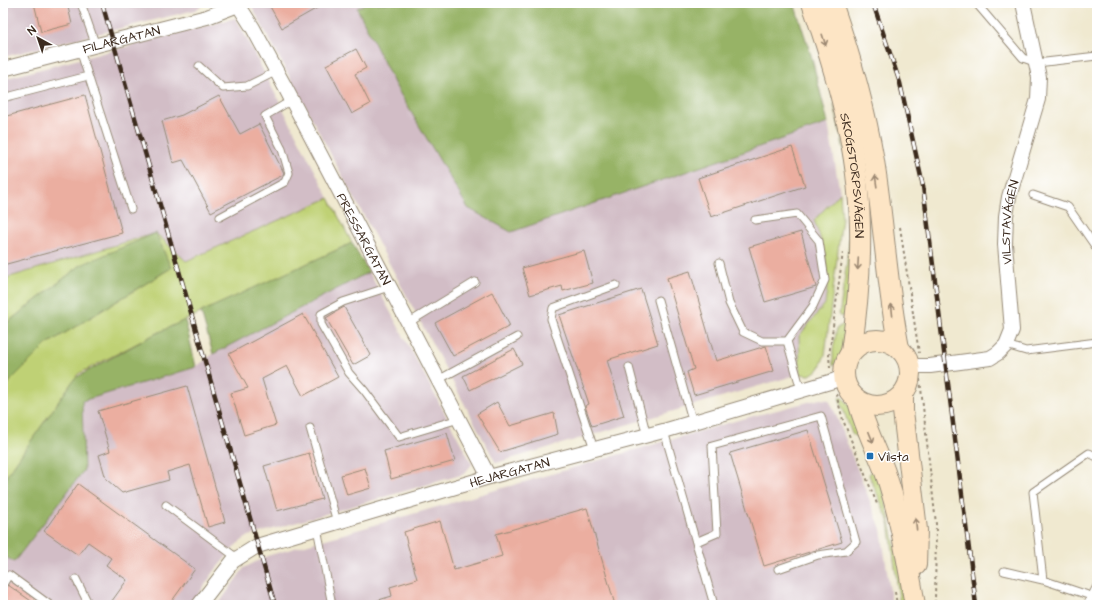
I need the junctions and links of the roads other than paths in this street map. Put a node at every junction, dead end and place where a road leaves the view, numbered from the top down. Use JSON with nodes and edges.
{"nodes":[{"id":1,"x":81,"y":3,"type":"edge"},
{"id":2,"x":812,"y":3,"type":"edge"},
{"id":3,"x":832,"y":3,"type":"edge"},
{"id":4,"x":976,"y":3,"type":"edge"},
{"id":5,"x":1023,"y":3,"type":"edge"},
{"id":6,"x":239,"y":4,"type":"edge"},
{"id":7,"x":96,"y":46,"type":"junction"},
{"id":8,"x":80,"y":50,"type":"junction"},
{"id":9,"x":1097,"y":56,"type":"edge"},
{"id":10,"x":1036,"y":63,"type":"junction"},
{"id":11,"x":199,"y":66,"type":"dead end"},
{"id":12,"x":3,"y":69,"type":"edge"},
{"id":13,"x":276,"y":71,"type":"junction"},
{"id":14,"x":88,"y":76,"type":"junction"},
{"id":15,"x":3,"y":98,"type":"edge"},
{"id":16,"x":292,"y":100,"type":"junction"},
{"id":17,"x":1033,"y":195,"type":"dead end"},
{"id":18,"x":131,"y":210,"type":"dead end"},
{"id":19,"x":220,"y":217,"type":"dead end"},
{"id":20,"x":755,"y":220,"type":"dead end"},
{"id":21,"x":1097,"y":249,"type":"edge"},
{"id":22,"x":719,"y":263,"type":"dead end"},
{"id":23,"x":475,"y":282,"type":"dead end"},
{"id":24,"x":616,"y":285,"type":"dead end"},
{"id":25,"x":389,"y":287,"type":"junction"},
{"id":26,"x":658,"y":300,"type":"dead end"},
{"id":27,"x":408,"y":323,"type":"junction"},
{"id":28,"x":517,"y":337,"type":"dead end"},
{"id":29,"x":787,"y":341,"type":"junction"},
{"id":30,"x":1097,"y":342,"type":"edge"},
{"id":31,"x":1006,"y":345,"type":"junction"},
{"id":32,"x":899,"y":348,"type":"junction"},
{"id":33,"x":851,"y":352,"type":"junction"},
{"id":34,"x":915,"y":366,"type":"junction"},
{"id":35,"x":628,"y":368,"type":"dead end"},
{"id":36,"x":844,"y":376,"type":"junction"},
{"id":37,"x":438,"y":380,"type":"junction"},
{"id":38,"x":801,"y":390,"type":"junction"},
{"id":39,"x":903,"y":394,"type":"junction"},
{"id":40,"x":858,"y":401,"type":"junction"},
{"id":41,"x":459,"y":419,"type":"junction"},
{"id":42,"x":693,"y":423,"type":"junction"},
{"id":43,"x":310,"y":428,"type":"dead end"},
{"id":44,"x":664,"y":431,"type":"junction"},
{"id":45,"x":647,"y":436,"type":"junction"},
{"id":46,"x":594,"y":449,"type":"junction"},
{"id":47,"x":1097,"y":457,"type":"edge"},
{"id":48,"x":489,"y":477,"type":"junction"},
{"id":49,"x":166,"y":505,"type":"dead end"},
{"id":50,"x":337,"y":522,"type":"junction"},
{"id":51,"x":317,"y":528,"type":"junction"},
{"id":52,"x":696,"y":542,"type":"junction"},
{"id":53,"x":237,"y":558,"type":"junction"},
{"id":54,"x":778,"y":569,"type":"dead end"},
{"id":55,"x":1004,"y":571,"type":"dead end"},
{"id":56,"x":76,"y":579,"type":"dead end"},
{"id":57,"x":1043,"y":580,"type":"junction"},
{"id":58,"x":3,"y":584,"type":"edge"},
{"id":59,"x":1097,"y":586,"type":"edge"},
{"id":60,"x":1094,"y":597,"type":"edge"},
{"id":61,"x":50,"y":605,"type":"edge"},
{"id":62,"x":89,"y":605,"type":"edge"},
{"id":63,"x":199,"y":605,"type":"edge"},
{"id":64,"x":332,"y":605,"type":"edge"},
{"id":65,"x":714,"y":605,"type":"edge"},
{"id":66,"x":916,"y":605,"type":"edge"},
{"id":67,"x":1088,"y":605,"type":"edge"}],
"edges":[{"from":1,"to":7,"type":"lane"},
{"from":2,"to":33,"type":"main road","name":"SKOGSTORPSVÄGEN","one_way":true},
{"from":32,"to":3,"type":"main road","name":"SKOGSTORPSVÄGEN","one_way":true},
{"from":4,"to":10,"type":"lane"},
{"from":5,"to":10,"type":"street","name":"VILSTAVÄGEN"},
{"from":6,"to":7,"type":"street","name":"FILARGATAN"},
{"from":6,"to":13,"type":"street","name":"PRESSARGATAN"},
{"from":7,"to":8,"type":"street","name":"FILARGATAN"},
{"from":8,"to":12,"type":"street","name":"FILARGATAN"},
{"from":8,"to":14,"type":"lane"},
{"from":9,"to":10,"type":"lane"},
{"from":10,"to":31,"type":"street","name":"VILSTAVÄGEN"},
{"from":11,"to":13,"type":"lane"},
{"from":13,"to":16,"type":"street","name":"PRESSARGATAN"},
{"from":14,"to":15,"type":"lane"},
{"from":14,"to":18,"type":"lane"},
{"from":16,"to":19,"type":"lane"},
{"from":16,"to":25,"type":"street","name":"PRESSARGATAN"},
{"from":17,"to":21,"type":"lane"},
{"from":20,"to":29,"type":"lane"},
{"from":22,"to":29,"type":"lane"},
{"from":23,"to":27,"type":"lane"},
{"from":24,"to":46,"type":"lane"},
{"from":25,"to":27,"type":"street","name":"PRESSARGATAN"},
{"from":25,"to":41,"type":"lane"},
{"from":26,"to":42,"type":"lane"},
{"from":27,"to":37,"type":"street","name":"PRESSARGATAN"},
{"from":28,"to":37,"type":"lane"},
{"from":29,"to":38,"type":"lane"},
{"from":30,"to":31,"type":"lane"},
{"from":31,"to":34,"type":"street"},
{"from":32,"to":33,"type":"main road"},
{"from":32,"to":34,"type":"main road"},
{"from":33,"to":36,"type":"main road"},
{"from":34,"to":39,"type":"main road"},
{"from":35,"to":45,"type":"lane"},
{"from":36,"to":38,"type":"street","name":"HEJARGATAN"},
{"from":36,"to":40,"type":"main road"},
{"from":37,"to":41,"type":"street","name":"PRESSARGATAN"},
{"from":38,"to":42,"type":"street","name":"HEJARGATAN"},
{"from":39,"to":40,"type":"main road"},
{"from":66,"to":39,"type":"main road","one_way":true},
{"from":40,"to":66,"type":"main road","one_way":true},
{"from":41,"to":48,"type":"street","name":"PRESSARGATAN"},
{"from":42,"to":44,"type":"street","name":"HEJARGATAN"},
{"from":43,"to":50,"type":"lane"},
{"from":44,"to":45,"type":"street","name":"HEJARGATAN"},
{"from":44,"to":52,"type":"lane"},
{"from":45,"to":46,"type":"street","name":"HEJARGATAN"},
{"from":46,"to":48,"type":"street","name":"HEJARGATAN"},
{"from":47,"to":57,"type":"lane"},
{"from":48,"to":50,"type":"street","name":"HEJARGATAN"},
{"from":49,"to":53,"type":"lane"},
{"from":50,"to":51,"type":"street","name":"HEJARGATAN"},
{"from":51,"to":53,"type":"street","name":"HEJARGATAN"},
{"from":51,"to":64,"type":"lane"},
{"from":52,"to":54,"type":"lane"},
{"from":52,"to":65,"type":"lane"},
{"from":53,"to":63,"type":"street","name":"HEJARGATAN"},
{"from":55,"to":57,"type":"lane"},
{"from":56,"to":62,"type":"lane"},
{"from":57,"to":60,"type":"lane"},
{"from":58,"to":61,"type":"lane"},
{"from":59,"to":60,"type":"lane"},
{"from":60,"to":67,"type":"lane"}]}
